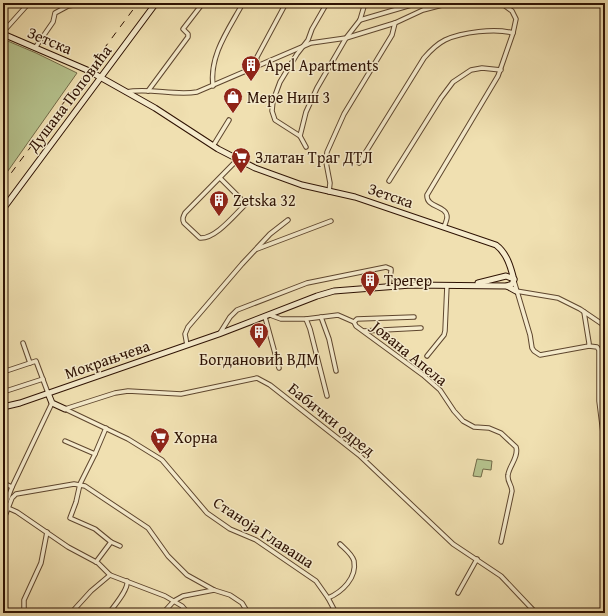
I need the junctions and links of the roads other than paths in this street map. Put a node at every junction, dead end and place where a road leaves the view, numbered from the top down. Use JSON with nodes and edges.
{"nodes":[{"id":1,"x":29,"y":3,"type":"edge"},
{"id":2,"x":77,"y":3,"type":"edge"},
{"id":3,"x":156,"y":3,"type":"edge"},
{"id":4,"x":203,"y":3,"type":"edge"},
{"id":5,"x":243,"y":3,"type":"edge"},
{"id":6,"x":286,"y":3,"type":"edge"},
{"id":7,"x":327,"y":3,"type":"edge"},
{"id":8,"x":365,"y":3,"type":"edge"},
{"id":9,"x":399,"y":3,"type":"edge"},
{"id":10,"x":418,"y":3,"type":"edge"},
{"id":11,"x":450,"y":3,"type":"edge"},
{"id":12,"x":502,"y":3,"type":"edge"},
{"id":13,"x":399,"y":9,"type":"junction"},
{"id":14,"x":360,"y":20,"type":"junction"},
{"id":15,"x":395,"y":23,"type":"junction"},
{"id":16,"x":3,"y":33,"type":"edge"},
{"id":17,"x":513,"y":33,"type":"junction"},
{"id":18,"x":346,"y":38,"type":"junction"},
{"id":19,"x":304,"y":46,"type":"junction"},
{"id":20,"x":35,"y":48,"type":"junction"},
{"id":21,"x":255,"y":67,"type":"junction"},
{"id":22,"x":501,"y":70,"type":"junction"},
{"id":23,"x":100,"y":78,"type":"junction"},
{"id":24,"x":213,"y":86,"type":"junction"},
{"id":25,"x":148,"y":91,"type":"junction"},
{"id":26,"x":126,"y":92,"type":"junction"},
{"id":27,"x":229,"y":120,"type":"dead end"},
{"id":28,"x":300,"y":136,"type":"junction"},
{"id":29,"x":213,"y":146,"type":"junction"},
{"id":30,"x":306,"y":147,"type":"dead end"},
{"id":31,"x":238,"y":159,"type":"junction"},
{"id":32,"x":359,"y":163,"type":"dead end"},
{"id":33,"x":220,"y":178,"type":"junction"},
{"id":34,"x":389,"y":181,"type":"dead end"},
{"id":35,"x":329,"y":192,"type":"junction"},
{"id":36,"x":3,"y":209,"type":"edge"},
{"id":37,"x":288,"y":220,"type":"dead end"},
{"id":38,"x":331,"y":221,"type":"dead end"},
{"id":39,"x":444,"y":227,"type":"junction"},
{"id":40,"x":256,"y":249,"type":"junction"},
{"id":41,"x":508,"y":260,"type":"junction"},
{"id":42,"x":502,"y":277,"type":"junction"},
{"id":43,"x":514,"y":280,"type":"junction"},
{"id":44,"x":447,"y":285,"type":"junction"},
{"id":45,"x":471,"y":285,"type":"junction"},
{"id":46,"x":389,"y":286,"type":"junction"},
{"id":47,"x":507,"y":286,"type":"junction"},
{"id":48,"x":516,"y":291,"type":"junction"},
{"id":49,"x":584,"y":312,"type":"junction"},
{"id":50,"x":268,"y":316,"type":"junction"},
{"id":51,"x":321,"y":317,"type":"junction"},
{"id":52,"x":414,"y":317,"type":"dead end"},
{"id":53,"x":306,"y":319,"type":"junction"},
{"id":54,"x":354,"y":322,"type":"junction"},
{"id":55,"x":605,"y":326,"type":"edge"},
{"id":56,"x":421,"y":328,"type":"dead end"},
{"id":57,"x":364,"y":331,"type":"junction"},
{"id":58,"x":219,"y":334,"type":"junction"},
{"id":59,"x":23,"y":343,"type":"dead end"},
{"id":60,"x":188,"y":345,"type":"junction"},
{"id":61,"x":589,"y":346,"type":"junction"},
{"id":62,"x":427,"y":356,"type":"dead end"},
{"id":63,"x":30,"y":363,"type":"junction"},
{"id":64,"x":279,"y":368,"type":"dead end"},
{"id":65,"x":336,"y":371,"type":"dead end"},
{"id":66,"x":3,"y":372,"type":"edge"},
{"id":67,"x":43,"y":379,"type":"junction"},
{"id":68,"x":3,"y":392,"type":"edge"},
{"id":69,"x":48,"y":393,"type":"junction"},
{"id":70,"x":327,"y":396,"type":"dead end"},
{"id":71,"x":52,"y":403,"type":"junction"},
{"id":72,"x":3,"y":407,"type":"edge"},
{"id":73,"x":65,"y":409,"type":"junction"},
{"id":74,"x":106,"y":428,"type":"junction"},
{"id":75,"x":66,"y":441,"type":"dead end"},
{"id":76,"x":605,"y":449,"type":"edge"},
{"id":77,"x":95,"y":454,"type":"junction"},
{"id":78,"x":3,"y":484,"type":"edge"},
{"id":79,"x":80,"y":484,"type":"junction"},
{"id":80,"x":12,"y":488,"type":"junction"},
{"id":81,"x":8,"y":508,"type":"junction"},
{"id":82,"x":3,"y":511,"type":"edge"},
{"id":83,"x":3,"y":520,"type":"edge"},
{"id":84,"x":47,"y":532,"type":"junction"},
{"id":85,"x":111,"y":542,"type":"junction"},
{"id":86,"x":501,"y":542,"type":"dead end"},
{"id":87,"x":340,"y":544,"type":"dead end"},
{"id":88,"x":120,"y":546,"type":"dead end"},
{"id":89,"x":477,"y":559,"type":"junction"},
{"id":90,"x":96,"y":562,"type":"junction"},
{"id":91,"x":110,"y":575,"type":"junction"},
{"id":92,"x":127,"y":580,"type":"junction"},
{"id":93,"x":214,"y":590,"type":"junction"},
{"id":94,"x":458,"y":594,"type":"dead end"},
{"id":95,"x":328,"y":598,"type":"junction"},
{"id":96,"x":174,"y":601,"type":"junction"},
{"id":97,"x":24,"y":613,"type":"edge"},
{"id":98,"x":72,"y":613,"type":"edge"},
{"id":99,"x":109,"y":613,"type":"edge"},
{"id":100,"x":163,"y":613,"type":"edge"},
{"id":101,"x":188,"y":613,"type":"edge"},
{"id":102,"x":248,"y":613,"type":"edge"},
{"id":103,"x":336,"y":613,"type":"edge"},
{"id":104,"x":536,"y":613,"type":"edge"}],
"edges":[{"from":1,"to":16,"type":"street"},
{"from":2,"to":20,"type":"street"},
{"from":3,"to":23,"type":"street","name":"Душана Поповића"},
{"from":4,"to":25,"type":"street"},
{"from":5,"to":24,"type":"street"},
{"from":6,"to":21,"type":"street"},
{"from":7,"to":19,"type":"street"},
{"from":8,"to":14,"type":"street"},
{"from":9,"to":13,"type":"street"},
{"from":10,"to":13,"type":"street"},
{"from":11,"to":15,"type":"street"},
{"from":12,"to":17,"type":"street"},
{"from":13,"to":14,"type":"street"},
{"from":14,"to":18,"type":"street"},
{"from":15,"to":18,"type":"street"},
{"from":15,"to":35,"type":"street"},
{"from":16,"to":20,"type":"street","name":"Зетска"},
{"from":17,"to":22,"type":"street"},
{"from":17,"to":32,"type":"street"},
{"from":18,"to":19,"type":"street"},
{"from":18,"to":28,"type":"street"},
{"from":19,"to":21,"type":"street"},
{"from":19,"to":28,"type":"street"},
{"from":20,"to":23,"type":"street","name":"Зетска"},
{"from":21,"to":24,"type":"street"},
{"from":22,"to":34,"type":"street"},
{"from":22,"to":39,"type":"street"},
{"from":23,"to":26,"type":"street","name":"Зетска"},
{"from":23,"to":36,"type":"street","name":"Душана Поповића"},
{"from":24,"to":25,"type":"street"},
{"from":25,"to":26,"type":"street"},
{"from":26,"to":29,"type":"street","name":"Зетска"},
{"from":27,"to":29,"type":"street"},
{"from":28,"to":30,"type":"street"},
{"from":29,"to":31,"type":"street","name":"Зетска"},
{"from":31,"to":33,"type":"street"},
{"from":31,"to":35,"type":"street","name":"Зетска"},
{"from":33,"to":33,"type":"street"},
{"from":35,"to":39,"type":"street","name":"Зетска"},
{"from":37,"to":40,"type":"street"},
{"from":38,"to":40,"type":"street"},
{"from":39,"to":41,"type":"street","name":"Зетска"},
{"from":40,"to":60,"type":"street"},
{"from":41,"to":42,"type":"street"},
{"from":41,"to":43,"type":"street","name":"Зетска"},
{"from":42,"to":43,"type":"street","name":"Мокрањчева"},
{"from":42,"to":45,"type":"street","name":"Мокрањчева"},
{"from":43,"to":47,"type":"street"},
{"from":43,"to":48,"type":"street"},
{"from":44,"to":45,"type":"street","name":"Мокрањчева"},
{"from":44,"to":46,"type":"street","name":"Мокрањчева"},
{"from":44,"to":62,"type":"street"},
{"from":45,"to":47,"type":"street","name":"Мокрањчева"},
{"from":46,"to":50,"type":"street","name":"Мокрањчева"},
{"from":46,"to":58,"type":"street"},
{"from":47,"to":48,"type":"street"},
{"from":48,"to":49,"type":"street"},
{"from":48,"to":61,"type":"street"},
{"from":49,"to":55,"type":"street"},
{"from":49,"to":61,"type":"street"},
{"from":50,"to":53,"type":"street","name":"Јована Апела"},
{"from":50,"to":58,"type":"street","name":"Мокрањчева"},
{"from":50,"to":64,"type":"street"},
{"from":51,"to":53,"type":"street","name":"Јована Апела"},
{"from":51,"to":54,"type":"street","name":"Јована Апела"},
{"from":51,"to":65,"type":"street"},
{"from":52,"to":54,"type":"street"},
{"from":53,"to":70,"type":"street"},
{"from":54,"to":57,"type":"street","name":"Јована Апела"},
{"from":56,"to":57,"type":"street"},
{"from":57,"to":86,"type":"street","name":"Јована Апела"},
{"from":58,"to":60,"type":"street","name":"Мокрањчева"},
{"from":59,"to":63,"type":"street"},
{"from":60,"to":69,"type":"street","name":"Мокрањчева"},
{"from":61,"to":76,"type":"street"},
{"from":63,"to":66,"type":"street"},
{"from":63,"to":67,"type":"street"},
{"from":67,"to":68,"type":"street"},
{"from":67,"to":69,"type":"street"},
{"from":69,"to":71,"type":"street"},
{"from":69,"to":72,"type":"street","name":"Мокрањчева"},
{"from":71,"to":73,"type":"street","name":"Станоја Главаша"},
{"from":71,"to":80,"type":"street"},
{"from":73,"to":74,"type":"street","name":"Станоја Главаша"},
{"from":73,"to":89,"type":"street","name":"Бабички одред"},
{"from":74,"to":77,"type":"street"},
{"from":74,"to":95,"type":"street","name":"Станоја Главаша"},
{"from":75,"to":77,"type":"street"},
{"from":77,"to":79,"type":"street"},
{"from":78,"to":80,"type":"street"},
{"from":79,"to":81,"type":"street"},
{"from":79,"to":85,"type":"street"},
{"from":79,"to":93,"type":"street"},
{"from":80,"to":82,"type":"street"},
{"from":81,"to":83,"type":"street"},
{"from":81,"to":84,"type":"street"},
{"from":84,"to":90,"type":"street"},
{"from":84,"to":97,"type":"street"},
{"from":85,"to":88,"type":"street"},
{"from":85,"to":90,"type":"street"},
{"from":87,"to":95,"type":"street"},
{"from":89,"to":94,"type":"street"},
{"from":89,"to":104,"type":"street","name":"Бабички одред"},
{"from":90,"to":91,"type":"street"},
{"from":91,"to":92,"type":"street"},
{"from":91,"to":98,"type":"street"},
{"from":92,"to":96,"type":"street"},
{"from":92,"to":99,"type":"street"},
{"from":93,"to":96,"type":"street"},
{"from":93,"to":102,"type":"street"},
{"from":95,"to":103,"type":"street","name":"Станоја Главаша"},
{"from":96,"to":100,"type":"street"},
{"from":96,"to":101,"type":"street"}]}
